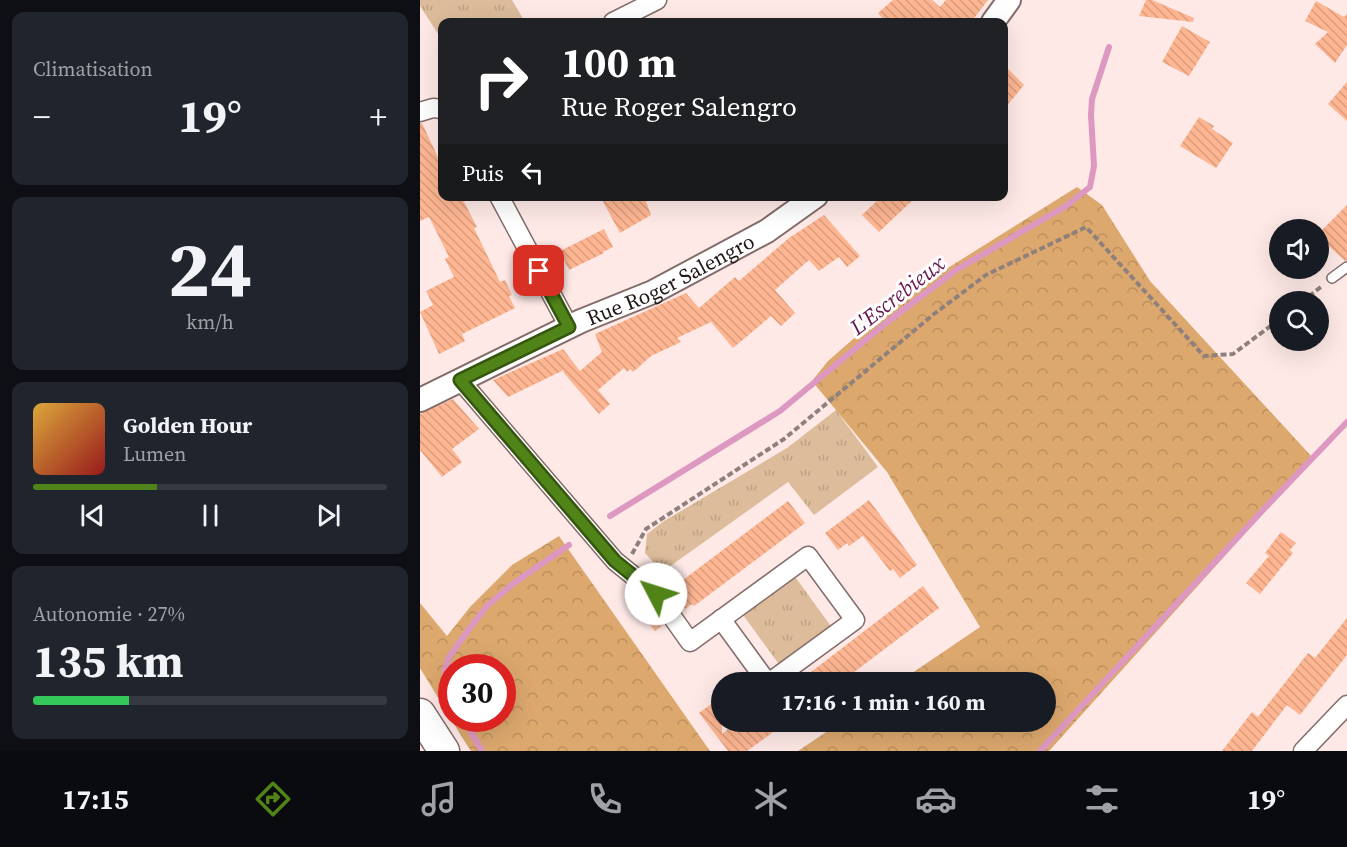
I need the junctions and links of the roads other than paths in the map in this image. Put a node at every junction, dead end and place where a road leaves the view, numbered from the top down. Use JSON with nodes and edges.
{"nodes":[{"id":1,"x":657,"y":0,"type":"edge"},
{"id":2,"x":1009,"y":0,"type":"edge"},
{"id":3,"x":621,"y":18,"type":"edge"},
{"id":4,"x":996,"y":18,"type":"edge"},
{"id":5,"x":438,"y":109,"type":"edge"},
{"id":6,"x":420,"y":112,"type":"edge"},
{"id":7,"x":502,"y":201,"type":"edge"},
{"id":8,"x":809,"y":201,"type":"edge"},
{"id":9,"x":1347,"y":267,"type":"edge"},
{"id":10,"x":1332,"y":278,"type":"road end"},
{"id":11,"x":569,"y":327,"type":"junction"},
{"id":12,"x":460,"y":380,"type":"junction"},
{"id":13,"x":420,"y":400,"type":"edge"},
{"id":14,"x":656,"y":594,"type":"tunnel mouth"},
{"id":15,"x":673,"y":618,"type":"tunnel mouth"},
{"id":16,"x":721,"y":619,"type":"junction"},
{"id":17,"x":761,"y":672,"type":"edge"},
{"id":18,"x":783,"y":672,"type":"edge"},
{"id":19,"x":1347,"y":705,"type":"edge"},
{"id":20,"x":420,"y":714,"type":"edge"},
{"id":21,"x":444,"y":751,"type":"edge"},
{"id":22,"x":1303,"y":751,"type":"edge"}],
"edges":[{"from":1,"to":3,"type":"street"},
{"from":2,"to":4,"type":"street"},
{"from":5,"to":6,"type":"street"},
{"from":7,"to":11,"type":"street"},
{"from":8,"to":11,"type":"street","name":"Rue Roger Salengro"},
{"from":9,"to":10,"type":"lane"},
{"from":11,"to":12,"type":"street","name":"Rue Roger Salengro"},
{"from":12,"to":13,"type":"street","name":"Rue Roger Salengro"},
{"from":12,"to":14,"type":"street"},
{"from":15,"to":16,"type":"street"},
{"from":16,"to":17,"type":"street"},
{"from":16,"to":18,"type":"street"},
{"from":19,"to":22,"type":"street"},
{"from":20,"to":21,"type":"highway"}]}
